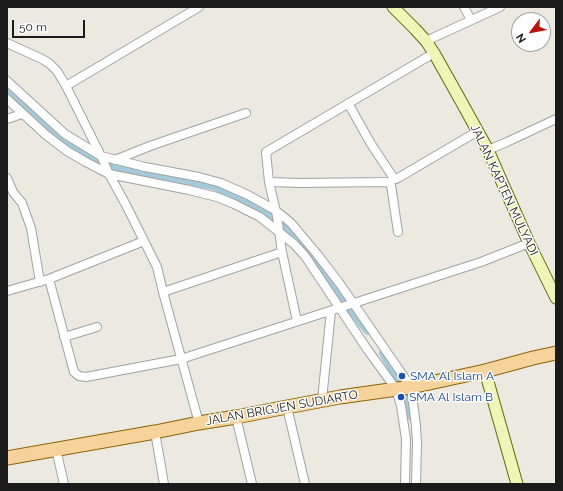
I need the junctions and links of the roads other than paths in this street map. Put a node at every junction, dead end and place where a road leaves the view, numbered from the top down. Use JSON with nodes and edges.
{"nodes":[{"id":1,"x":199,"y":7,"type":"edge"},
{"id":2,"x":393,"y":7,"type":"edge"},
{"id":3,"x":464,"y":7,"type":"edge"},
{"id":4,"x":500,"y":7,"type":"edge"},
{"id":5,"x":471,"y":20,"type":"junction"},
{"id":6,"x":426,"y":41,"type":"junction"},
{"id":7,"x":7,"y":43,"type":"edge"},
{"id":8,"x":434,"y":53,"type":"junction"},
{"id":9,"x":7,"y":81,"type":"edge"},
{"id":10,"x":66,"y":86,"type":"junction"},
{"id":11,"x":7,"y":99,"type":"edge"},
{"id":12,"x":348,"y":103,"type":"junction"},
{"id":13,"x":246,"y":113,"type":"dead end"},
{"id":14,"x":22,"y":114,"type":"junction"},
{"id":15,"x":7,"y":119,"type":"edge"},
{"id":16,"x":556,"y":119,"type":"edge"},
{"id":17,"x":478,"y":131,"type":"junction"},
{"id":18,"x":488,"y":150,"type":"junction"},
{"id":19,"x":102,"y":157,"type":"junction"},
{"id":20,"x":115,"y":160,"type":"junction"},
{"id":21,"x":108,"y":172,"type":"junction"},
{"id":22,"x":7,"y":178,"type":"edge"},
{"id":23,"x":269,"y":182,"type":"junction"},
{"id":24,"x":276,"y":213,"type":"junction"},
{"id":25,"x":279,"y":230,"type":"junction"},
{"id":26,"x":398,"y":232,"type":"dead end"},
{"id":27,"x":144,"y":242,"type":"junction"},
{"id":28,"x":529,"y":243,"type":"junction"},
{"id":29,"x":282,"y":252,"type":"junction"},
{"id":30,"x":45,"y":281,"type":"junction"},
{"id":31,"x":7,"y":291,"type":"edge"},
{"id":32,"x":162,"y":292,"type":"junction"},
{"id":33,"x":556,"y":298,"type":"edge"},
{"id":34,"x":346,"y":305,"type":"junction"},
{"id":35,"x":331,"y":311,"type":"junction"},
{"id":36,"x":297,"y":321,"type":"junction"},
{"id":37,"x":97,"y":327,"type":"dead end"},
{"id":38,"x":64,"y":337,"type":"junction"},
{"id":39,"x":556,"y":353,"type":"edge"},
{"id":40,"x":181,"y":359,"type":"junction"},
{"id":41,"x":485,"y":371,"type":"junction"},
{"id":42,"x":404,"y":388,"type":"junction"},
{"id":43,"x":322,"y":400,"type":"junction"},
{"id":44,"x":287,"y":407,"type":"junction"},
{"id":45,"x":236,"y":417,"type":"junction"},
{"id":46,"x":199,"y":423,"type":"junction"},
{"id":47,"x":155,"y":432,"type":"junction"},
{"id":48,"x":56,"y":449,"type":"junction"},
{"id":49,"x":7,"y":458,"type":"edge"},
{"id":50,"x":64,"y":484,"type":"edge"},
{"id":51,"x":164,"y":484,"type":"edge"},
{"id":52,"x":252,"y":484,"type":"edge"},
{"id":53,"x":305,"y":484,"type":"edge"},
{"id":54,"x":405,"y":484,"type":"edge"},
{"id":55,"x":416,"y":484,"type":"edge"},
{"id":56,"x":517,"y":484,"type":"edge"}],
"edges":[{"from":1,"to":10,"type":"street"},
{"from":2,"to":6,"type":"main road","name":"JALAN KAPTEN MULYADI"},
{"from":3,"to":5,"type":"street"},
{"from":4,"to":5,"type":"street"},
{"from":5,"to":6,"type":"street"},
{"from":6,"to":8,"type":"main road","name":"JALAN KAPTEN MULYADI"},
{"from":7,"to":10,"type":"street"},
{"from":8,"to":12,"type":"street"},
{"from":8,"to":17,"type":"main road","name":"JALAN KAPTEN MULYADI"},
{"from":9,"to":19,"type":"street"},
{"from":10,"to":19,"type":"street"},
{"from":11,"to":14,"type":"street"},
{"from":12,"to":17,"type":"street"},
{"from":12,"to":23,"type":"street"},
{"from":13,"to":20,"type":"street"},
{"from":14,"to":15,"type":"street"},
{"from":14,"to":21,"type":"street"},
{"from":16,"to":18,"type":"street"},
{"from":17,"to":18,"type":"main road","name":"JALAN KAPTEN MULYADI"},
{"from":18,"to":28,"type":"main road","name":"JALAN KAPTEN MULYADI"},
{"from":19,"to":20,"type":"street"},
{"from":19,"to":21,"type":"street"},
{"from":20,"to":24,"type":"street"},
{"from":21,"to":25,"type":"street"},
{"from":21,"to":27,"type":"street"},
{"from":22,"to":30,"type":"street"},
{"from":23,"to":24,"type":"street"},
{"from":23,"to":26,"type":"street"},
{"from":24,"to":25,"type":"street"},
{"from":24,"to":34,"type":"street"},
{"from":25,"to":29,"type":"street"},
{"from":25,"to":34,"type":"street"},
{"from":27,"to":30,"type":"street"},
{"from":27,"to":32,"type":"street"},
{"from":28,"to":33,"type":"main road","name":"JALAN KAPTEN MULYADI"},
{"from":28,"to":34,"type":"street"},
{"from":29,"to":32,"type":"street"},
{"from":29,"to":36,"type":"street"},
{"from":30,"to":31,"type":"street"},
{"from":30,"to":38,"type":"street"},
{"from":32,"to":40,"type":"street"},
{"from":34,"to":35,"type":"street"},
{"from":34,"to":42,"type":"street"},
{"from":34,"to":42,"type":"street"},
{"from":35,"to":36,"type":"street"},
{"from":35,"to":43,"type":"street"},
{"from":36,"to":40,"type":"street"},
{"from":37,"to":38,"type":"street"},
{"from":38,"to":40,"type":"street"},
{"from":39,"to":41,"type":"main road","name":"JALAN BRIGJEN SUDIARTO"},
{"from":40,"to":46,"type":"street"},
{"from":41,"to":42,"type":"main road","name":"JALAN BRIGJEN SUDIARTO"},
{"from":41,"to":56,"type":"main road"},
{"from":42,"to":43,"type":"main road","name":"JALAN BRIGJEN SUDIARTO"},
{"from":42,"to":54,"type":"street"},
{"from":42,"to":55,"type":"street"},
{"from":43,"to":44,"type":"main road","name":"JALAN BRIGJEN SUDIARTO"},
{"from":44,"to":45,"type":"main road","name":"JALAN BRIGJEN SUDIARTO"},
{"from":44,"to":53,"type":"street"},
{"from":45,"to":46,"type":"main road","name":"JALAN BRIGJEN SUDIARTO"},
{"from":45,"to":52,"type":"street"},
{"from":46,"to":47,"type":"main road","name":"JALAN BRIGJEN SUDIARTO"},
{"from":47,"to":48,"type":"main road","name":"JALAN BRIGJEN SUDIARTO"},
{"from":47,"to":51,"type":"street"},
{"from":48,"to":49,"type":"main road","name":"JALAN BRIGJEN SUDIARTO"},
{"from":48,"to":50,"type":"street"}]}
